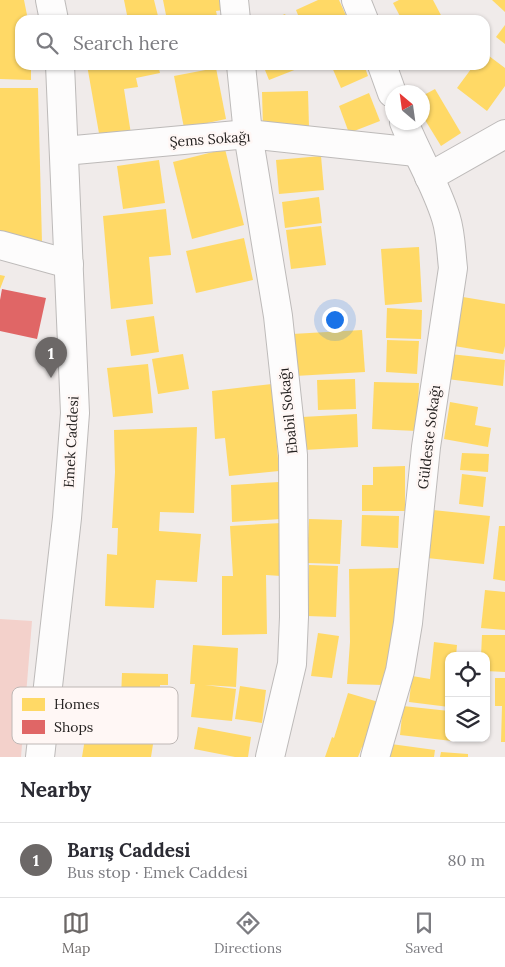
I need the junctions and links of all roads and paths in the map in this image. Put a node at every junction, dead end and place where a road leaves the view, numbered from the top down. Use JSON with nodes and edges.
{"nodes":[{"id":1,"x":50,"y":0,"type":"edge"},
{"id":2,"x":234,"y":0,"type":"edge"},
{"id":3,"x":356,"y":0,"type":"edge"},
{"id":4,"x":53,"y":15,"type":"edge"},
{"id":5,"x":236,"y":15,"type":"edge"},
{"id":6,"x":362,"y":15,"type":"edge"},
{"id":7,"x":60,"y":70,"type":"edge"},
{"id":8,"x":242,"y":70,"type":"edge"},
{"id":9,"x":384,"y":70,"type":"edge"},
{"id":10,"x":389,"y":85,"type":"edge"},
{"id":11,"x":407,"y":130,"type":"edge"},
{"id":12,"x":248,"y":134,"type":"junction"},
{"id":13,"x":505,"y":134,"type":"edge"},
{"id":14,"x":64,"y":151,"type":"junction"},
{"id":15,"x":416,"y":152,"type":"junction"},
{"id":16,"x":429,"y":177,"type":"junction"},
{"id":17,"x":0,"y":245,"type":"edge"},
{"id":18,"x":69,"y":264,"type":"junction"},
{"id":19,"x":48,"y":687,"type":"edge"},
{"id":20,"x":41,"y":744,"type":"edge"},
{"id":21,"x":40,"y":757,"type":"edge"},
{"id":22,"x":270,"y":757,"type":"edge"},
{"id":23,"x":375,"y":757,"type":"edge"}],
"edges":[{"from":1,"to":4,"type":"street"},
{"from":2,"to":5,"type":"street"},
{"from":3,"to":6,"type":"street"},
{"from":7,"to":14,"type":"street","name":"Emek Caddesi"},
{"from":8,"to":12,"type":"street","name":"Ebabil Sokağı"},
{"from":9,"to":10,"type":"street"},
{"from":11,"to":15,"type":"street","name":"Güldeste Sokağı"},
{"from":12,"to":14,"type":"street","name":"Şems Sokağı"},
{"from":12,"to":15,"type":"street","name":"Şems Sokağı"},
{"from":12,"to":22,"type":"street","name":"Ebabil Sokağı"},
{"from":13,"to":16,"type":"street"},
{"from":14,"to":18,"type":"street","name":"Emek Caddesi"},
{"from":15,"to":16,"type":"street","name":"Güldeste Sokağı"},
{"from":16,"to":23,"type":"street","name":"Güldeste Sokağı"},
{"from":17,"to":18,"type":"street"},
{"from":18,"to":19,"type":"street","name":"Emek Caddesi"},
{"from":20,"to":21,"type":"street","name":"Emek Caddesi"}]}
